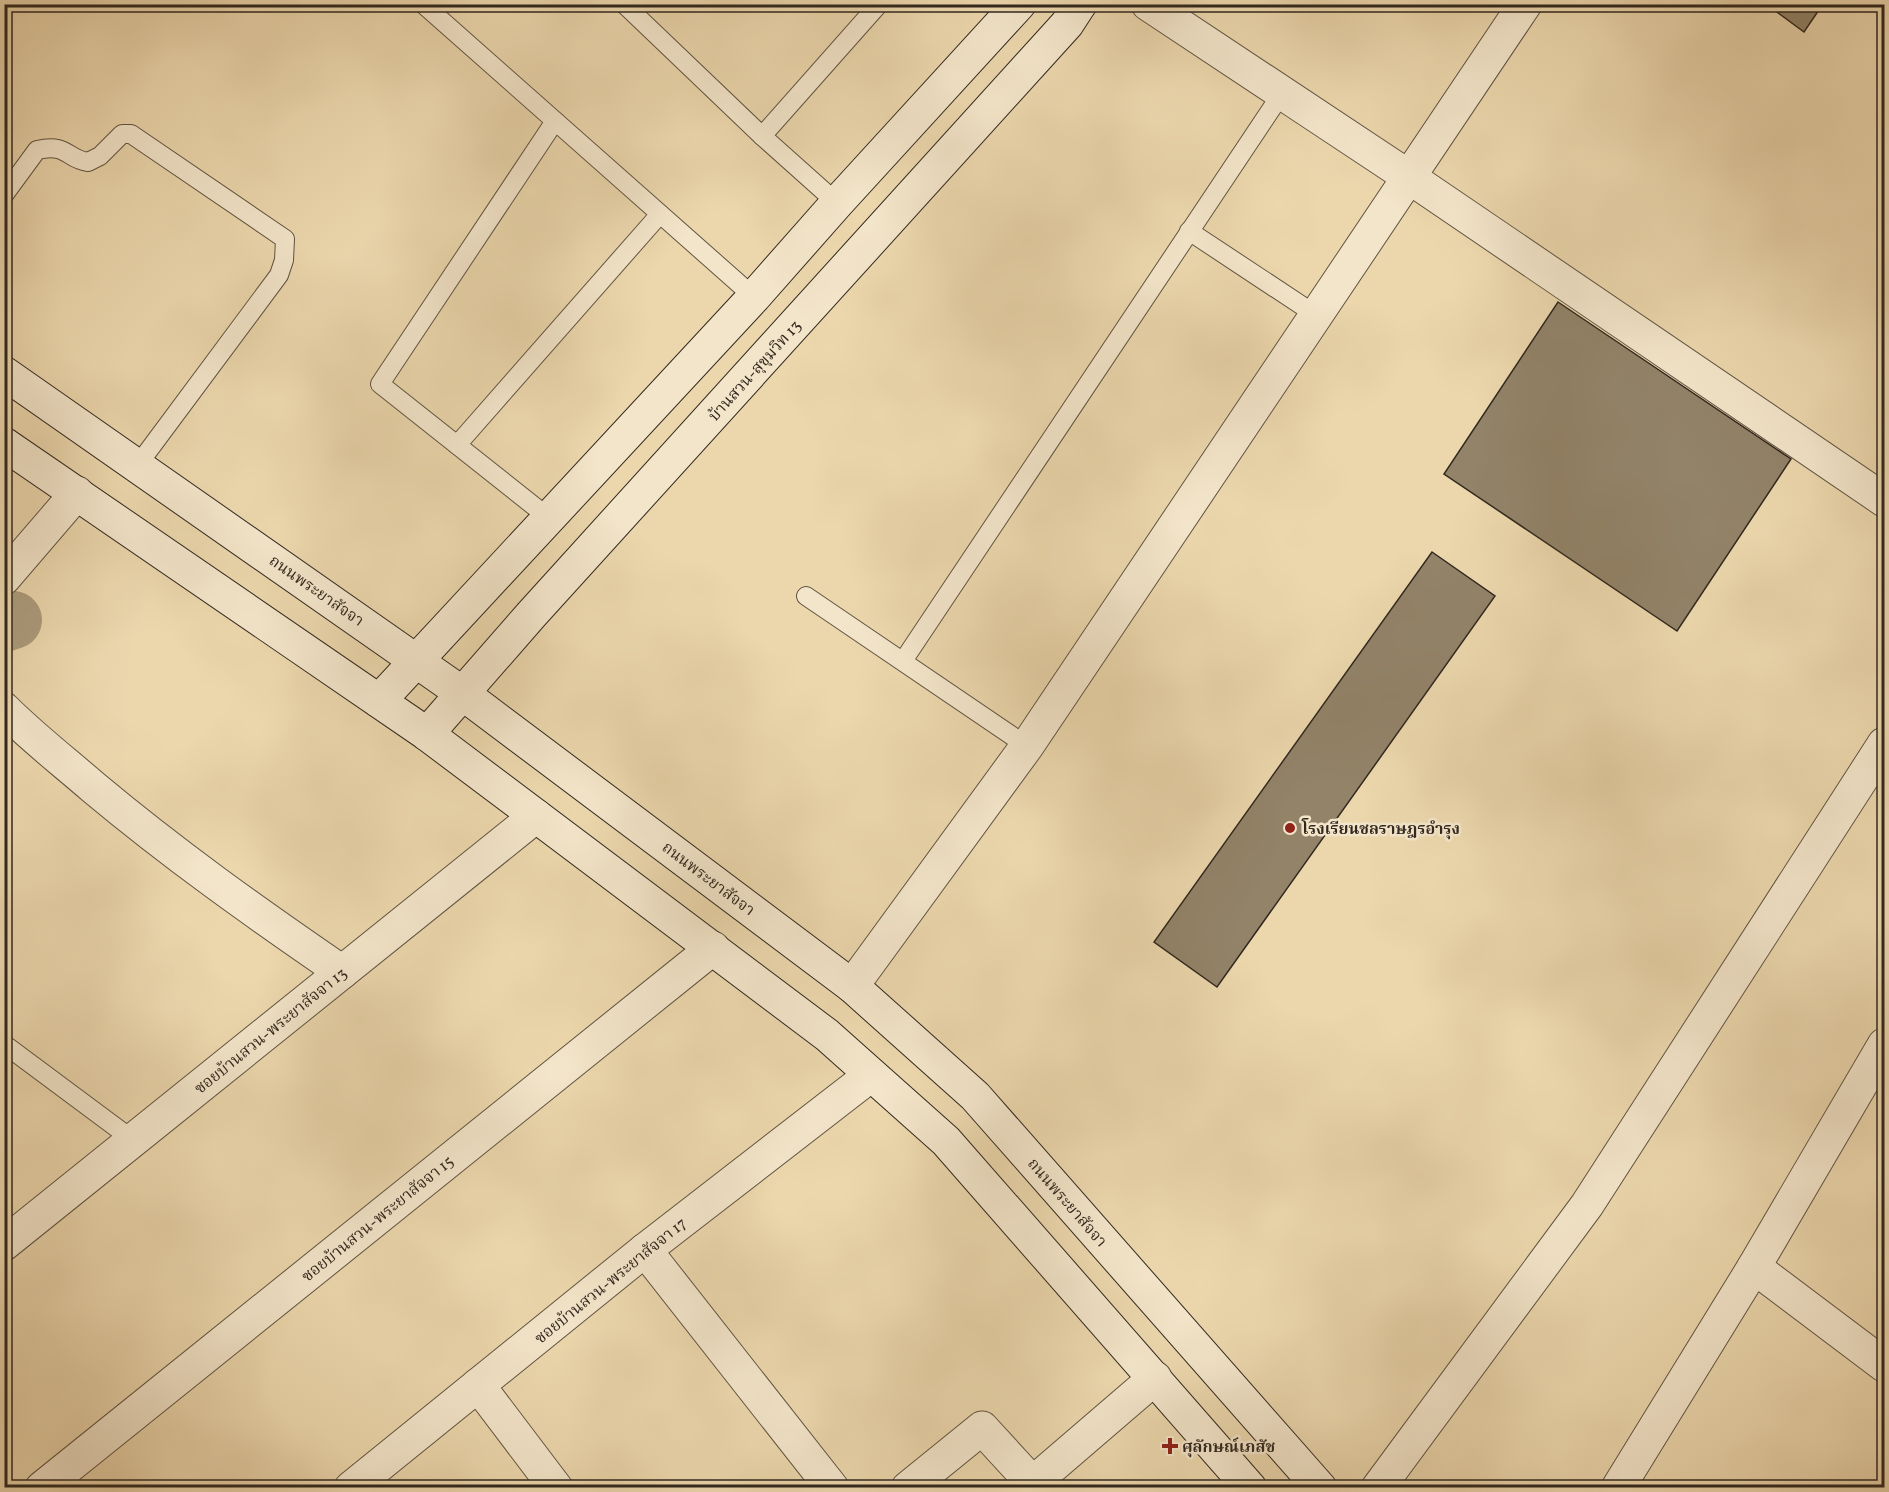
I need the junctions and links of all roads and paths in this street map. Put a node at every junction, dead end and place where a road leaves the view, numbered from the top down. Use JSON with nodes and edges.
{"nodes":[{"id":1,"x":423,"y":4,"type":"edge"},
{"id":2,"x":624,"y":4,"type":"edge"},
{"id":3,"x":879,"y":4,"type":"edge"},
{"id":4,"x":1019,"y":4,"type":"edge"},
{"id":5,"x":1148,"y":4,"type":"edge"},
{"id":6,"x":1525,"y":4,"type":"edge"},
{"id":7,"x":1078,"y":11,"type":"edge"},
{"id":8,"x":1281,"y":93,"type":"junction"},
{"id":9,"x":555,"y":122,"type":"junction"},
{"id":10,"x":762,"y":136,"type":"junction"},
{"id":11,"x":1409,"y":177,"type":"junction"},
{"id":12,"x":4,"y":195,"type":"edge"},
{"id":13,"x":837,"y":202,"type":"junction"},
{"id":14,"x":660,"y":214,"type":"junction"},
{"id":15,"x":1189,"y":231,"type":"junction"},
{"id":16,"x":754,"y":297,"type":"junction"},
{"id":17,"x":1316,"y":315,"type":"junction"},
{"id":18,"x":4,"y":373,"type":"edge"},
{"id":19,"x":4,"y":444,"type":"edge"},
{"id":20,"x":457,"y":445,"type":"junction"},
{"id":21,"x":138,"y":466,"type":"junction"},
{"id":22,"x":76,"y":493,"type":"junction"},
{"id":23,"x":1884,"y":500,"type":"edge"},
{"id":24,"x":549,"y":518,"type":"junction"},
{"id":25,"x":4,"y":578,"type":"edge"},
{"id":26,"x":806,"y":596,"type":"dead end"},
{"id":27,"x":417,"y":660,"type":"junction"},
{"id":28,"x":903,"y":661,"type":"junction"},
{"id":29,"x":462,"y":693,"type":"junction"},
{"id":30,"x":379,"y":701,"type":"junction"},
{"id":31,"x":4,"y":709,"type":"edge"},
{"id":32,"x":427,"y":734,"type":"junction"},
{"id":33,"x":1884,"y":744,"type":"edge"},
{"id":34,"x":1027,"y":746,"type":"junction"},
{"id":35,"x":536,"y":816,"type":"junction"},
{"id":36,"x":713,"y":948,"type":"junction"},
{"id":37,"x":342,"y":972,"type":"junction"},
{"id":38,"x":852,"y":986,"type":"junction"},
{"id":39,"x":4,"y":1044,"type":"edge"},
{"id":40,"x":1884,"y":1045,"type":"edge"},
{"id":41,"x":871,"y":1075,"type":"junction"},
{"id":42,"x":1875,"y":1085,"type":"edge"},
{"id":43,"x":133,"y":1140,"type":"junction"},
{"id":44,"x":4,"y":1244,"type":"edge"},
{"id":45,"x":645,"y":1250,"type":"junction"},
{"id":46,"x":1754,"y":1267,"type":"junction"},
{"id":47,"x":1884,"y":1365,"type":"edge"},
{"id":48,"x":1155,"y":1378,"type":"junction"},
{"id":49,"x":478,"y":1385,"type":"junction"},
{"id":50,"x":1036,"y":1485,"type":"edge"},
{"id":51,"x":352,"y":1487,"type":"edge"},
{"id":52,"x":42,"y":1488,"type":"edge"},
{"id":53,"x":556,"y":1488,"type":"edge"},
{"id":54,"x":832,"y":1488,"type":"edge"},
{"id":55,"x":908,"y":1488,"type":"edge"},
{"id":56,"x":1250,"y":1488,"type":"edge"},
{"id":57,"x":1320,"y":1488,"type":"edge"},
{"id":58,"x":1377,"y":1488,"type":"edge"},
{"id":59,"x":1618,"y":1488,"type":"edge"}],
"edges":[{"from":1,"to":9,"type":"lane"},
{"from":2,"to":10,"type":"lane"},
{"from":3,"to":10,"type":"lane"},
{"from":4,"to":13,"type":"street"},
{"from":5,"to":8,"type":"street"},
{"from":6,"to":11,"type":"street"},
{"from":7,"to":29,"type":"street","name":"บ้านสวน-สุขุมวิท 13"},
{"from":8,"to":11,"type":"street"},
{"from":8,"to":15,"type":"lane"},
{"from":9,"to":14,"type":"lane"},
{"from":9,"to":20,"type":"lane"},
{"from":10,"to":13,"type":"lane"},
{"from":11,"to":17,"type":"street"},
{"from":11,"to":23,"type":"street"},
{"from":12,"to":21,"type":"lane"},
{"from":13,"to":16,"type":"street"},
{"from":14,"to":16,"type":"lane"},
{"from":14,"to":20,"type":"lane"},
{"from":15,"to":17,"type":"lane"},
{"from":15,"to":28,"type":"lane"},
{"from":16,"to":24,"type":"street"},
{"from":17,"to":34,"type":"street"},
{"from":18,"to":21,"type":"street","name":"ถนนพระยาสัจจา"},
{"from":19,"to":22,"type":"street"},
{"from":20,"to":24,"type":"lane"},
{"from":21,"to":27,"type":"street","name":"ถนนพระยาสัจจา"},
{"from":22,"to":25,"type":"street"},
{"from":22,"to":30,"type":"street"},
{"from":24,"to":27,"type":"street"},
{"from":26,"to":28,"type":"lane"},
{"from":27,"to":29,"type":"street","name":"ถนนพระยาสัจจา"},
{"from":27,"to":30,"type":"street"},
{"from":28,"to":34,"type":"lane"},
{"from":29,"to":32,"type":"street","name":"บ้านสวน-สุขุมวิท 13"},
{"from":29,"to":38,"type":"street","name":"ถนนพระยาสัจจา"},
{"from":30,"to":32,"type":"street"},
{"from":31,"to":37,"type":"street"},
{"from":32,"to":35,"type":"street"},
{"from":33,"to":58,"type":"street"},
{"from":34,"to":38,"type":"street"},
{"from":35,"to":36,"type":"street"},
{"from":35,"to":37,"type":"street","name":"ซอยบ้านสวน-พระยาสัจจา 13"},
{"from":36,"to":41,"type":"street"},
{"from":36,"to":52,"type":"street","name":"ซอยบ้านสวน-พระยาสัจจา 15"},
{"from":37,"to":43,"type":"street","name":"ซอยบ้านสวน-พระยาสัจจา 13"},
{"from":38,"to":57,"type":"street","name":"ถนนพระยาสัจจา"},
{"from":39,"to":43,"type":"lane"},
{"from":40,"to":42,"type":"street"},
{"from":41,"to":45,"type":"street","name":"ซอยบ้านสวน-พระยาสัจจา 17"},
{"from":41,"to":48,"type":"street"},
{"from":42,"to":46,"type":"street"},
{"from":43,"to":44,"type":"street","name":"ซอยบ้านสวน-พระยาสัจจา 13"},
{"from":45,"to":49,"type":"street","name":"ซอยบ้านสวน-พระยาสัจจา 17"},
{"from":45,"to":54,"type":"street"},
{"from":46,"to":47,"type":"street"},
{"from":46,"to":59,"type":"street"},
{"from":48,"to":50,"type":"street"},
{"from":48,"to":56,"type":"street"},
{"from":49,"to":51,"type":"street","name":"ซอยบ้านสวน-พระยาสัจจา 17"},
{"from":49,"to":53,"type":"street"},
{"from":50,"to":55,"type":"street"}]}
